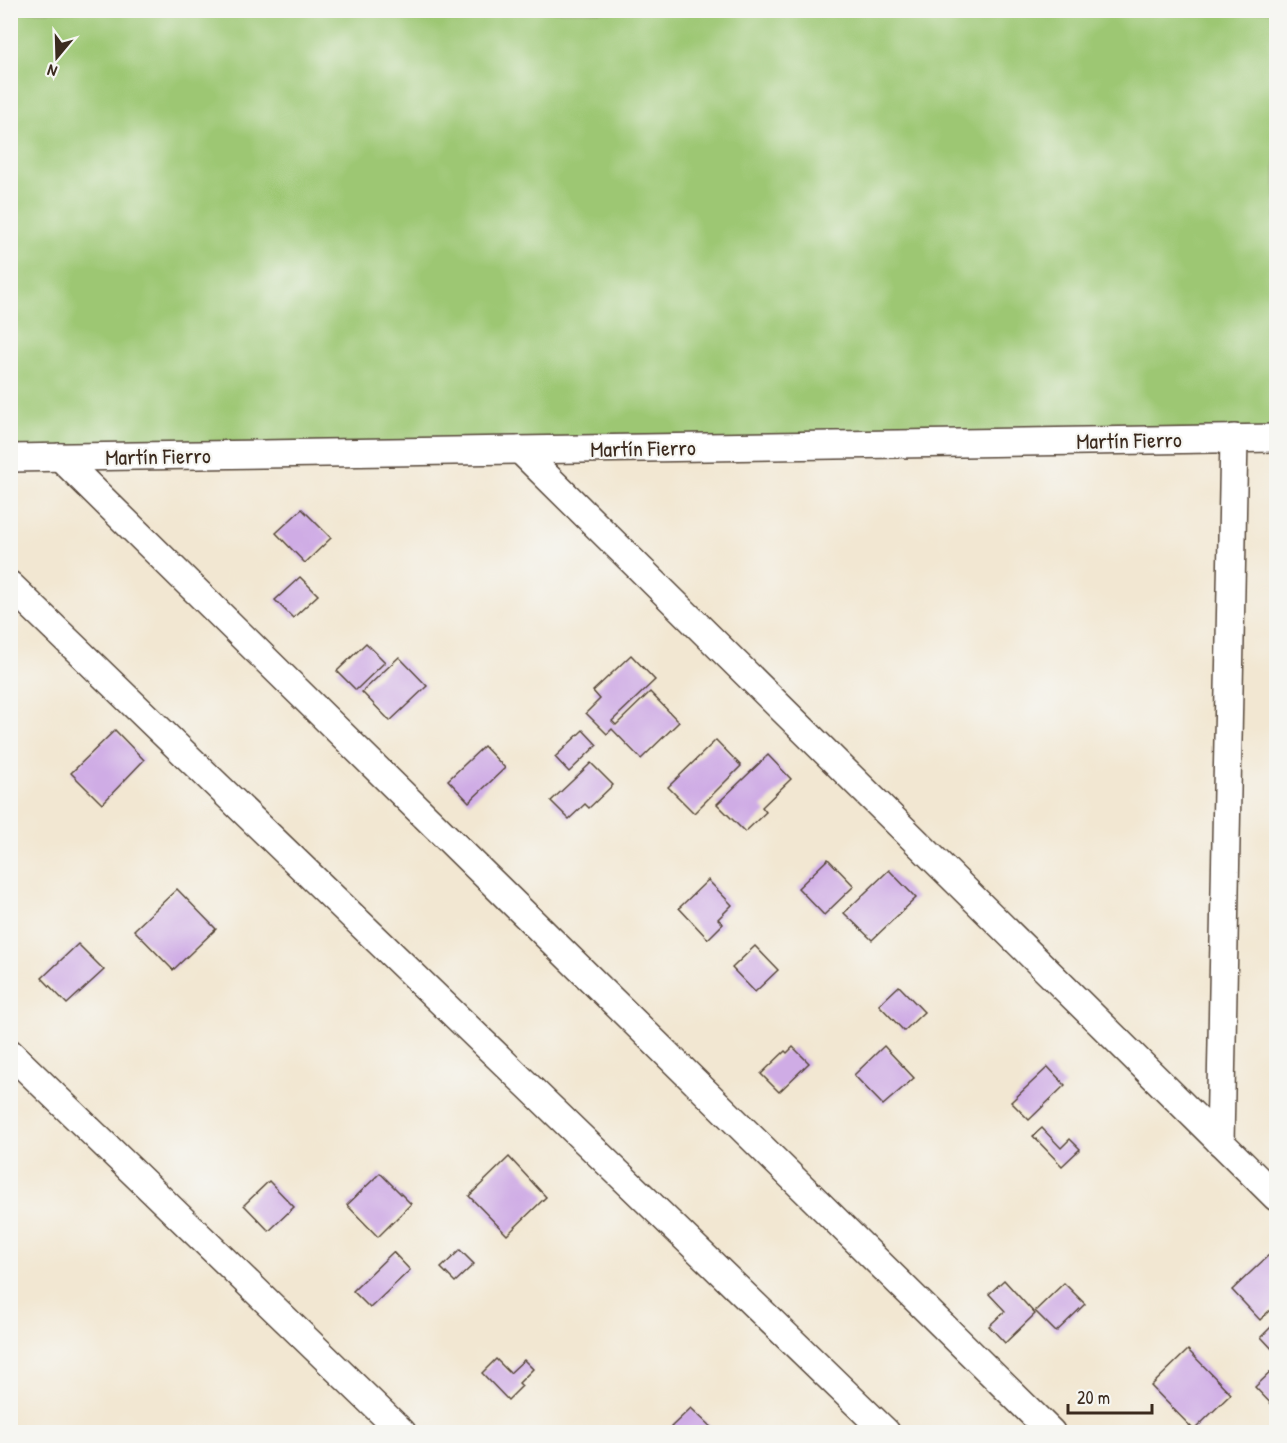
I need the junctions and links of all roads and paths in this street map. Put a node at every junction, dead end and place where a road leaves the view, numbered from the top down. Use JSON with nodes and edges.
{"nodes":[{"id":1,"x":1234,"y":438,"type":"junction"},
{"id":2,"x":1276,"y":438,"type":"edge"},
{"id":3,"x":520,"y":450,"type":"junction"},
{"id":4,"x":60,"y":457,"type":"junction"},
{"id":5,"x":10,"y":458,"type":"edge"},
{"id":6,"x":10,"y":585,"type":"edge"},
{"id":7,"x":10,"y":1053,"type":"edge"},
{"id":8,"x":1220,"y":1142,"type":"junction"},
{"id":9,"x":1276,"y":1197,"type":"edge"},
{"id":10,"x":402,"y":1432,"type":"edge"},
{"id":11,"x":885,"y":1432,"type":"edge"},
{"id":12,"x":1051,"y":1432,"type":"edge"}],
"edges":[{"from":1,"to":2,"type":"street","name":"Martín Fierro"},
{"from":1,"to":3,"type":"street","name":"Martín Fierro"},
{"from":1,"to":8,"type":"street"},
{"from":3,"to":4,"type":"street","name":"Martín Fierro"},
{"from":3,"to":8,"type":"street"},
{"from":4,"to":5,"type":"street","name":"Martín Fierro"},
{"from":4,"to":12,"type":"street"},
{"from":6,"to":11,"type":"street"},
{"from":7,"to":10,"type":"street"},
{"from":8,"to":9,"type":"street"}]}
